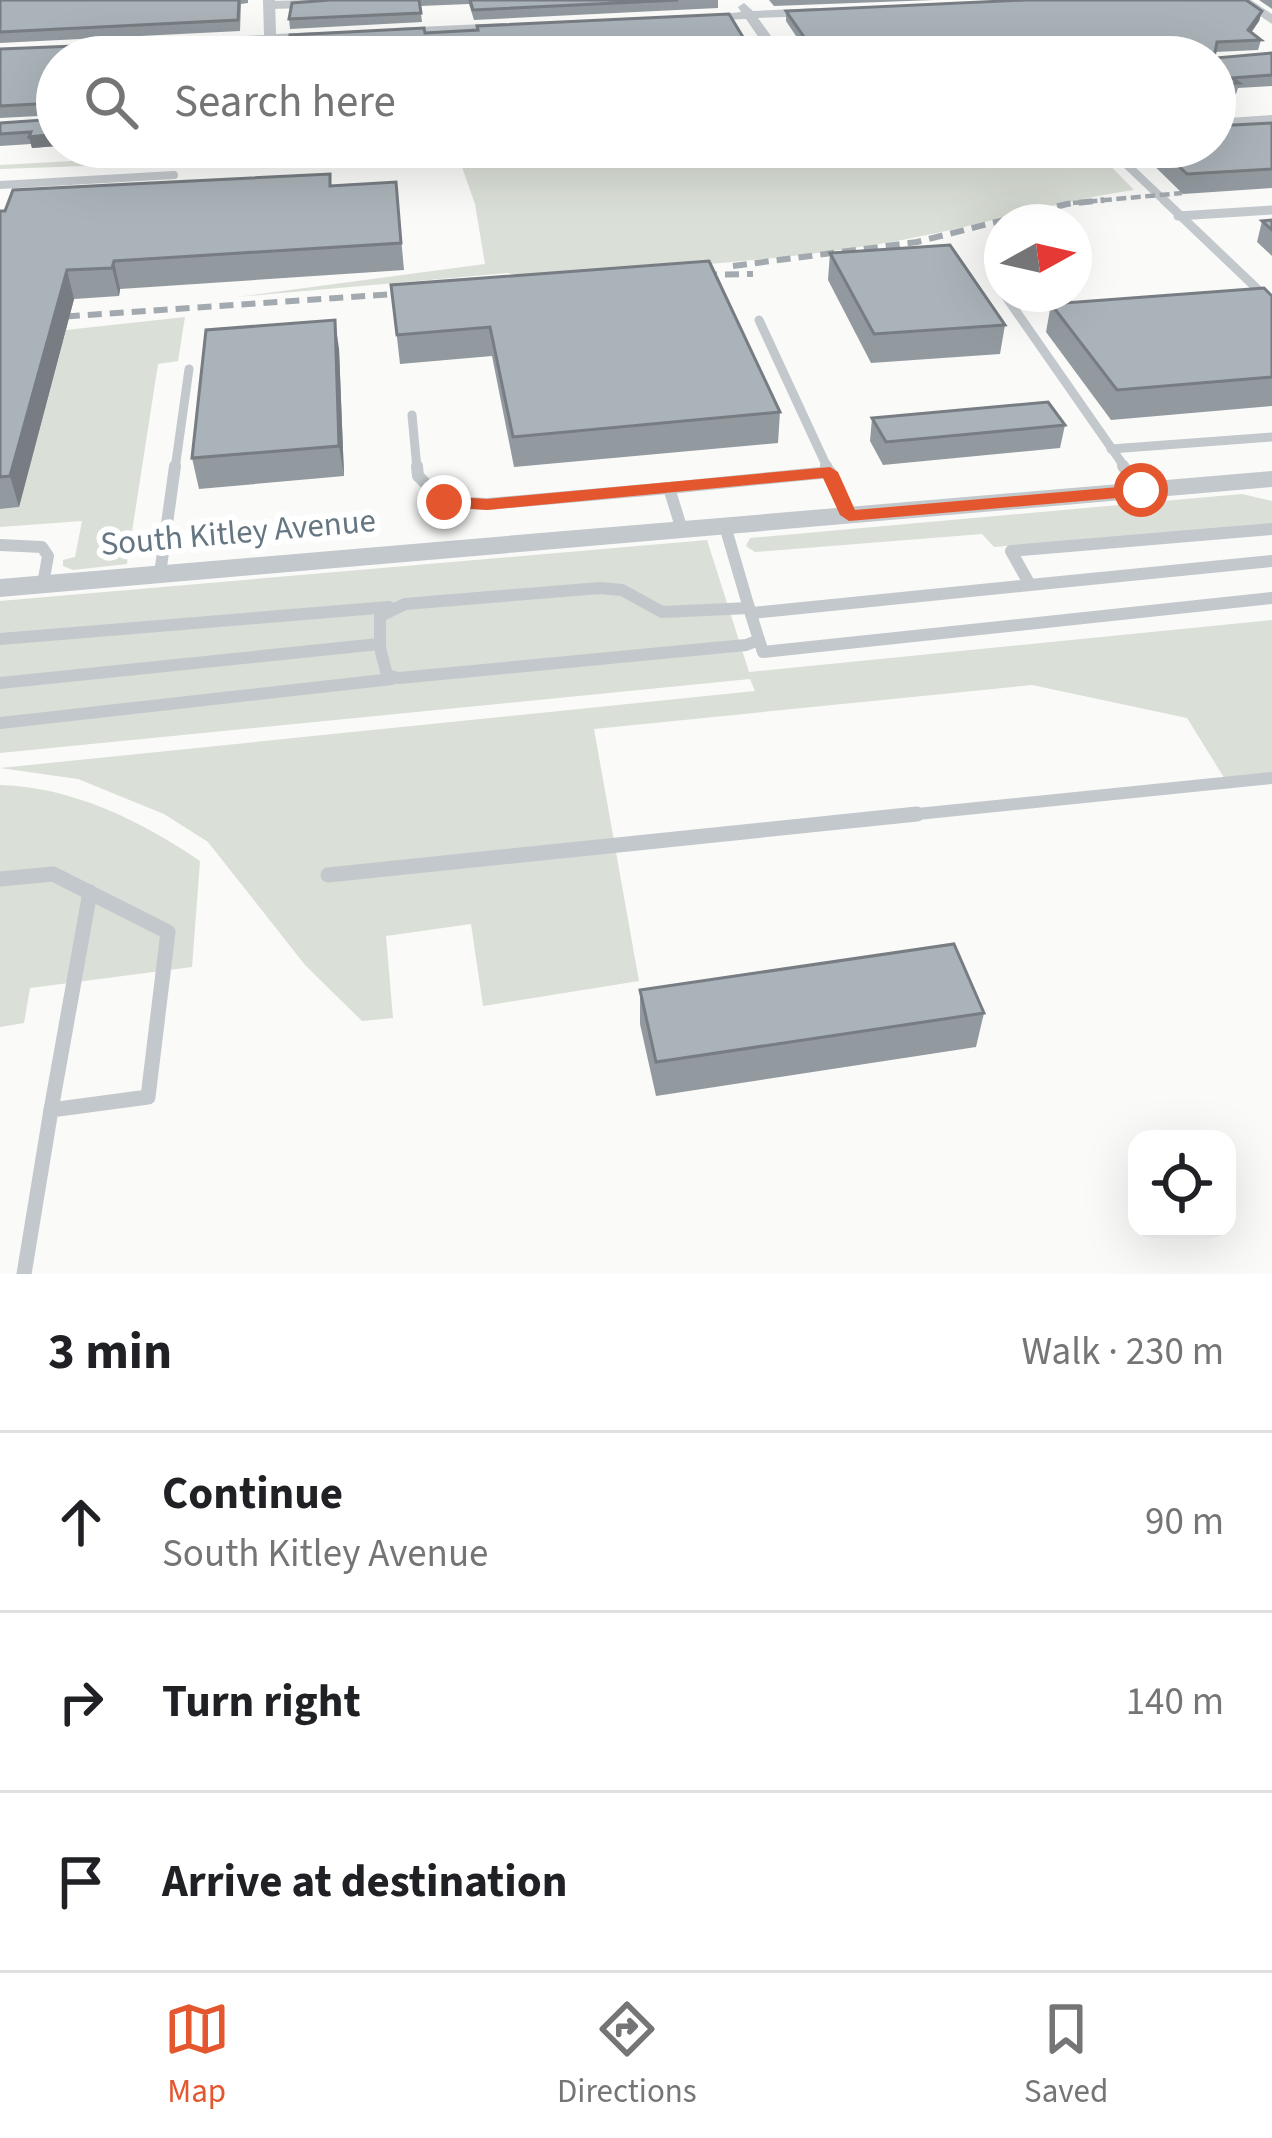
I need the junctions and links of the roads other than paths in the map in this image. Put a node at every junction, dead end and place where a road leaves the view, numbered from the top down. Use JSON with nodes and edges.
{"nodes":[{"id":1,"x":739,"y":0,"type":"edge"},
{"id":2,"x":1243,"y":0,"type":"edge"},
{"id":3,"x":269,"y":3,"type":"edge"},
{"id":4,"x":315,"y":3,"type":"edge"},
{"id":5,"x":838,"y":10,"type":"edge"},
{"id":6,"x":750,"y":15,"type":"junction"},
{"id":7,"x":682,"y":18,"type":"edge"},
{"id":8,"x":1272,"y":20,"type":"edge"},
{"id":9,"x":521,"y":26,"type":"edge"},
{"id":10,"x":384,"y":33,"type":"edge"},
{"id":11,"x":338,"y":35,"type":"edge"},
{"id":12,"x":270,"y":36,"type":"edge"},
{"id":13,"x":315,"y":36,"type":"edge"},
{"id":14,"x":764,"y":36,"type":"edge"},
{"id":15,"x":1272,"y":119,"type":"edge"},
{"id":16,"x":1236,"y":122,"type":"edge"},
{"id":17,"x":1129,"y":168,"type":"edge"},
{"id":18,"x":174,"y":175,"type":"dead end"},
{"id":19,"x":0,"y":185,"type":"edge"},
{"id":20,"x":1272,"y":210,"type":"edge"},
{"id":21,"x":1178,"y":216,"type":"junction"},
{"id":22,"x":1272,"y":304,"type":"edge"},
{"id":23,"x":1017,"y":312,"type":"edge"},
{"id":24,"x":759,"y":320,"type":"dead end"},
{"id":25,"x":189,"y":369,"type":"dead end"},
{"id":26,"x":412,"y":415,"type":"dead end"},
{"id":27,"x":1272,"y":437,"type":"edge"},
{"id":28,"x":1111,"y":449,"type":"junction"},
{"id":29,"x":830,"y":472,"type":"junction"},
{"id":30,"x":1272,"y":479,"type":"edge"},
{"id":31,"x":669,"y":488,"type":"junction"},
{"id":32,"x":1141,"y":490,"type":"junction"},
{"id":33,"x":849,"y":515,"type":"junction"},
{"id":34,"x":725,"y":526,"type":"junction"},
{"id":35,"x":1272,"y":529,"type":"edge"},
{"id":36,"x":682,"y":530,"type":"junction"},
{"id":37,"x":0,"y":545,"type":"edge"},
{"id":38,"x":1272,"y":561,"type":"edge"},
{"id":39,"x":160,"y":574,"type":"junction"},
{"id":40,"x":43,"y":584,"type":"junction"},
{"id":41,"x":1030,"y":585,"type":"junction"},
{"id":42,"x":0,"y":588,"type":"edge"},
{"id":43,"x":1272,"y":598,"type":"edge"},
{"id":44,"x":390,"y":607,"type":"junction"},
{"id":45,"x":751,"y":611,"type":"junction"},
{"id":46,"x":0,"y":639,"type":"edge"},
{"id":47,"x":759,"y":640,"type":"junction"},
{"id":48,"x":380,"y":644,"type":"junction"},
{"id":49,"x":399,"y":678,"type":"junction"},
{"id":50,"x":0,"y":683,"type":"edge"},
{"id":51,"x":0,"y":723,"type":"edge"},
{"id":52,"x":1272,"y":778,"type":"edge"},
{"id":53,"x":328,"y":875,"type":"dead end"},
{"id":54,"x":1,"y":883,"type":"edge"},
{"id":55,"x":90,"y":892,"type":"junction"},
{"id":56,"x":51,"y":1109,"type":"junction"},
{"id":57,"x":24,"y":1274,"type":"edge"}],
"edges":[{"from":1,"to":6,"type":"street"},
{"from":2,"to":8,"type":"street"},
{"from":3,"to":4,"type":"lane"},
{"from":3,"to":12,"type":"street"},
{"from":5,"to":6,"type":"street"},
{"from":6,"to":7,"type":"street"},
{"from":6,"to":14,"type":"street"},
{"from":9,"to":10,"type":"street"},
{"from":11,"to":13,"type":"street"},
{"from":15,"to":16,"type":"lane"},
{"from":17,"to":21,"type":"lane"},
{"from":18,"to":19,"type":"lane"},
{"from":20,"to":21,"type":"lane"},
{"from":21,"to":22,"type":"lane"},
{"from":23,"to":28,"type":"lane"},
{"from":24,"to":29,"type":"lane"},
{"from":25,"to":39,"type":"lane"},
{"from":26,"to":31,"type":"lane"},
{"from":27,"to":28,"type":"lane"},
{"from":28,"to":32,"type":"lane"},
{"from":29,"to":31,"type":"lane"},
{"from":29,"to":33,"type":"lane"},
{"from":30,"to":32,"type":"street","name":"South Kitley Avenue"},
{"from":31,"to":36,"type":"lane"},
{"from":32,"to":33,"type":"street","name":"South Kitley Avenue"},
{"from":33,"to":34,"type":"street","name":"South Kitley Avenue"},
{"from":34,"to":36,"type":"street","name":"South Kitley Avenue"},
{"from":34,"to":45,"type":"lane"},
{"from":35,"to":41,"type":"lane"},
{"from":36,"to":39,"type":"street","name":"South Kitley Avenue"},
{"from":37,"to":40,"type":"lane"},
{"from":38,"to":41,"type":"lane"},
{"from":39,"to":40,"type":"street","name":"South Kitley Avenue"},
{"from":40,"to":42,"type":"street","name":"South Kitley Avenue"},
{"from":41,"to":45,"type":"lane"},
{"from":43,"to":47,"type":"lane"},
{"from":44,"to":45,"type":"lane"},
{"from":44,"to":46,"type":"lane"},
{"from":44,"to":48,"type":"lane"},
{"from":45,"to":47,"type":"lane"},
{"from":47,"to":49,"type":"lane"},
{"from":48,"to":49,"type":"lane"},
{"from":48,"to":50,"type":"lane"},
{"from":49,"to":51,"type":"lane"},
{"from":52,"to":53,"type":"lane"},
{"from":54,"to":55,"type":"lane"},
{"from":55,"to":56,"type":"lane"},
{"from":55,"to":56,"type":"lane"},
{"from":56,"to":57,"type":"lane"}]}
